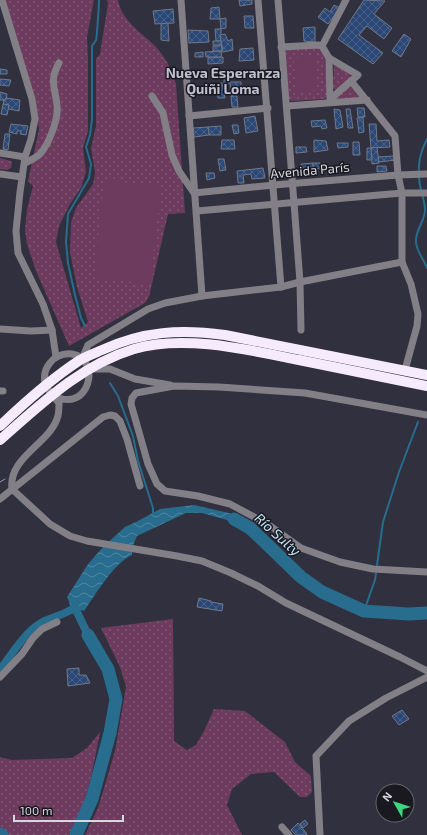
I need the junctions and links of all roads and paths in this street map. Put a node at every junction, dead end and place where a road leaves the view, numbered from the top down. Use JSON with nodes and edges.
{"nodes":[{"id":1,"x":2,"y":0,"type":"edge"},
{"id":2,"x":181,"y":0,"type":"edge"},
{"id":3,"x":258,"y":0,"type":"edge"},
{"id":4,"x":278,"y":0,"type":"edge"},
{"id":5,"x":346,"y":0,"type":"edge"},
{"id":6,"x":322,"y":46,"type":"junction"},
{"id":7,"x":281,"y":47,"type":"junction"},
{"id":8,"x":328,"y":58,"type":"junction"},
{"id":9,"x":59,"y":64,"type":"dead end"},
{"id":10,"x":351,"y":81,"type":"junction"},
{"id":11,"x":152,"y":96,"type":"dead end"},
{"id":12,"x":367,"y":100,"type":"junction"},
{"id":13,"x":330,"y":102,"type":"junction"},
{"id":14,"x":287,"y":106,"type":"junction"},
{"id":15,"x":268,"y":108,"type":"junction"},
{"id":16,"x":189,"y":116,"type":"junction"},
{"id":17,"x":0,"y":153,"type":"edge"},
{"id":18,"x":25,"y":157,"type":"junction"},
{"id":19,"x":0,"y":174,"type":"edge"},
{"id":20,"x":425,"y":174,"type":"edge"},
{"id":21,"x":398,"y":175,"type":"junction"},
{"id":22,"x":22,"y":177,"type":"junction"},
{"id":23,"x":293,"y":183,"type":"junction"},
{"id":24,"x":274,"y":185,"type":"junction"},
{"id":25,"x":194,"y":193,"type":"junction"},
{"id":26,"x":402,"y":193,"type":"junction"},
{"id":27,"x":426,"y":193,"type":"edge"},
{"id":28,"x":294,"y":203,"type":"junction"},
{"id":29,"x":275,"y":204,"type":"junction"},
{"id":30,"x":197,"y":211,"type":"junction"},
{"id":31,"x":402,"y":262,"type":"junction"},
{"id":32,"x":300,"y":282,"type":"junction"},
{"id":33,"x":281,"y":287,"type":"junction"},
{"id":34,"x":202,"y":296,"type":"junction"},
{"id":35,"x":0,"y":329,"type":"edge"},
{"id":36,"x":52,"y":330,"type":"junction"},
{"id":37,"x":301,"y":330,"type":"dead end"},
{"id":38,"x":56,"y":357,"type":"junction"},
{"id":39,"x":82,"y":359,"type":"junction"},
{"id":40,"x":88,"y":369,"type":"junction"},
{"id":41,"x":405,"y":370,"type":"junction"},
{"id":42,"x":427,"y":375,"type":"edge"},
{"id":43,"x":46,"y":385,"type":"junction"},
{"id":44,"x":174,"y":386,"type":"junction"},
{"id":45,"x":427,"y":386,"type":"edge"},
{"id":46,"x":52,"y":395,"type":"junction"},
{"id":47,"x":427,"y":415,"type":"edge"},
{"id":48,"x":0,"y":426,"type":"edge"},
{"id":49,"x":0,"y":440,"type":"edge"},
{"id":50,"x":140,"y":486,"type":"dead end"},
{"id":51,"x":12,"y":489,"type":"junction"},
{"id":52,"x":0,"y":499,"type":"edge"},
{"id":53,"x":427,"y":572,"type":"edge"},
{"id":54,"x":57,"y":622,"type":"dead end"},
{"id":55,"x":427,"y":671,"type":"edge"},
{"id":56,"x":0,"y":677,"type":"edge"},
{"id":57,"x":427,"y":677,"type":"edge"},
{"id":58,"x":282,"y":827,"type":"dead end"},
{"id":59,"x":289,"y":835,"type":"edge"},
{"id":60,"x":320,"y":835,"type":"edge"}],
"edges":[{"from":1,"to":18,"type":"street"},
{"from":2,"to":16,"type":"street"},
{"from":3,"to":15,"type":"street"},
{"from":4,"to":7,"type":"street"},
{"from":5,"to":6,"type":"street"},
{"from":6,"to":7,"type":"street"},
{"from":6,"to":8,"type":"street"},
{"from":7,"to":14,"type":"street"},
{"from":8,"to":10,"type":"street"},
{"from":8,"to":13,"type":"street"},
{"from":9,"to":18,"type":"street"},
{"from":10,"to":12,"type":"street"},
{"from":10,"to":13,"type":"street"},
{"from":11,"to":25,"type":"street"},
{"from":12,"to":13,"type":"street"},
{"from":12,"to":21,"type":"street"},
{"from":13,"to":14,"type":"street"},
{"from":14,"to":23,"type":"street"},
{"from":15,"to":16,"type":"street"},
{"from":15,"to":24,"type":"street"},
{"from":16,"to":25,"type":"street"},
{"from":17,"to":18,"type":"street"},
{"from":18,"to":22,"type":"street"},
{"from":19,"to":22,"type":"street"},
{"from":20,"to":21,"type":"street","name":"Avenida París"},
{"from":21,"to":23,"type":"street","name":"Avenida París"},
{"from":21,"to":26,"type":"street"},
{"from":22,"to":36,"type":"street"},
{"from":23,"to":24,"type":"street","name":"Avenida París"},
{"from":23,"to":28,"type":"street"},
{"from":24,"to":25,"type":"street","name":"Avenida París"},
{"from":24,"to":29,"type":"street"},
{"from":25,"to":30,"type":"street"},
{"from":26,"to":27,"type":"street"},
{"from":26,"to":28,"type":"street"},
{"from":26,"to":31,"type":"street"},
{"from":28,"to":29,"type":"street"},
{"from":28,"to":32,"type":"street"},
{"from":29,"to":30,"type":"street"},
{"from":29,"to":33,"type":"street"},
{"from":30,"to":34,"type":"street"},
{"from":31,"to":32,"type":"street"},
{"from":31,"to":41,"type":"street"},
{"from":32,"to":33,"type":"street"},
{"from":32,"to":37,"type":"street"},
{"from":33,"to":34,"type":"street"},
{"from":34,"to":39,"type":"street"},
{"from":35,"to":36,"type":"street"},
{"from":36,"to":38,"type":"street"},
{"from":38,"to":39,"type":"street"},
{"from":38,"to":43,"type":"street"},
{"from":39,"to":40,"type":"street"},
{"from":39,"to":41,"type":"highway"},
{"from":39,"to":43,"type":"highway"},
{"from":40,"to":44,"type":"street"},
{"from":40,"to":45,"type":"highway"},
{"from":40,"to":46,"type":"highway"},
{"from":40,"to":46,"type":"street"},
{"from":41,"to":42,"type":"highway"},
{"from":43,"to":46,"type":"street"},
{"from":43,"to":48,"type":"highway"},
{"from":44,"to":47,"type":"street"},
{"from":44,"to":53,"type":"street"},
{"from":46,"to":49,"type":"highway"},
{"from":46,"to":51,"type":"street"},
{"from":50,"to":51,"type":"street"},
{"from":51,"to":52,"type":"street"},
{"from":51,"to":55,"type":"street"},
{"from":54,"to":56,"type":"street"},
{"from":57,"to":60,"type":"street"},
{"from":58,"to":59,"type":"street"}]}
